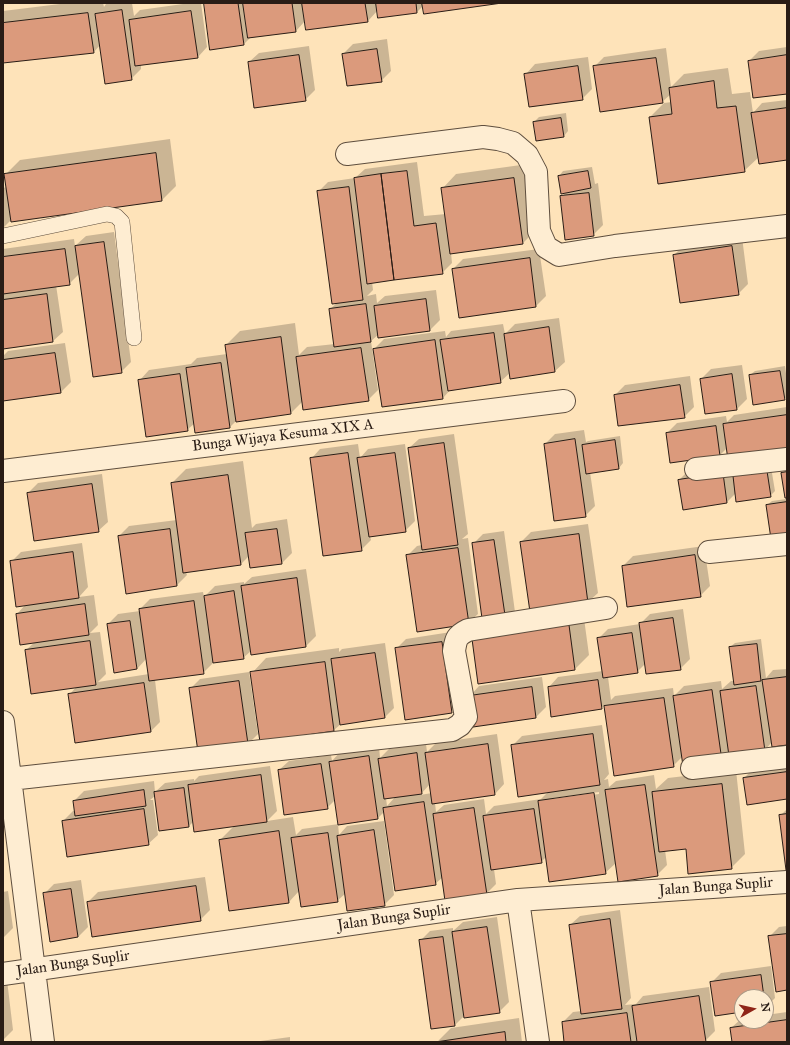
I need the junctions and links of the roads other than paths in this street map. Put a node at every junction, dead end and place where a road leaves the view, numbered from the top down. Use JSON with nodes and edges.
{"nodes":[{"id":1,"x":347,"y":154,"type":"dead end"},
{"id":2,"x":787,"y":226,"type":"edge"},
{"id":3,"x":3,"y":236,"type":"edge"},
{"id":4,"x":134,"y":338,"type":"dead end"},
{"id":5,"x":564,"y":401,"type":"dead end"},
{"id":6,"x":787,"y":459,"type":"edge"},
{"id":7,"x":696,"y":469,"type":"dead end"},
{"id":8,"x":3,"y":472,"type":"edge"},
{"id":9,"x":787,"y":544,"type":"edge"},
{"id":10,"x":709,"y":552,"type":"dead end"},
{"id":11,"x":606,"y":608,"type":"dead end"},
{"id":12,"x":3,"y":722,"type":"edge"},
{"id":13,"x":787,"y":757,"type":"edge"},
{"id":14,"x":692,"y":768,"type":"dead end"},
{"id":15,"x":10,"y":780,"type":"junction"},
{"id":16,"x":787,"y":882,"type":"edge"},
{"id":17,"x":518,"y":900,"type":"junction"},
{"id":18,"x":35,"y":970,"type":"junction"},
{"id":19,"x":3,"y":974,"type":"edge"},
{"id":20,"x":43,"y":1042,"type":"edge"},
{"id":21,"x":538,"y":1042,"type":"edge"}],
"edges":[{"from":1,"to":2,"type":"street"},
{"from":3,"to":4,"type":"lane"},
{"from":5,"to":8,"type":"street","name":"Bunga Wijaya Kesuma XIX A"},
{"from":6,"to":7,"type":"street"},
{"from":9,"to":10,"type":"street"},
{"from":11,"to":15,"type":"street"},
{"from":12,"to":15,"type":"street"},
{"from":13,"to":14,"type":"street"},
{"from":15,"to":18,"type":"street"},
{"from":16,"to":17,"type":"street","name":"Jalan Bunga Suplir"},
{"from":17,"to":18,"type":"street","name":"Jalan Bunga Suplir"},
{"from":17,"to":21,"type":"street"},
{"from":18,"to":19,"type":"street","name":"Jalan Bunga Suplir"},
{"from":18,"to":20,"type":"street"}]}
